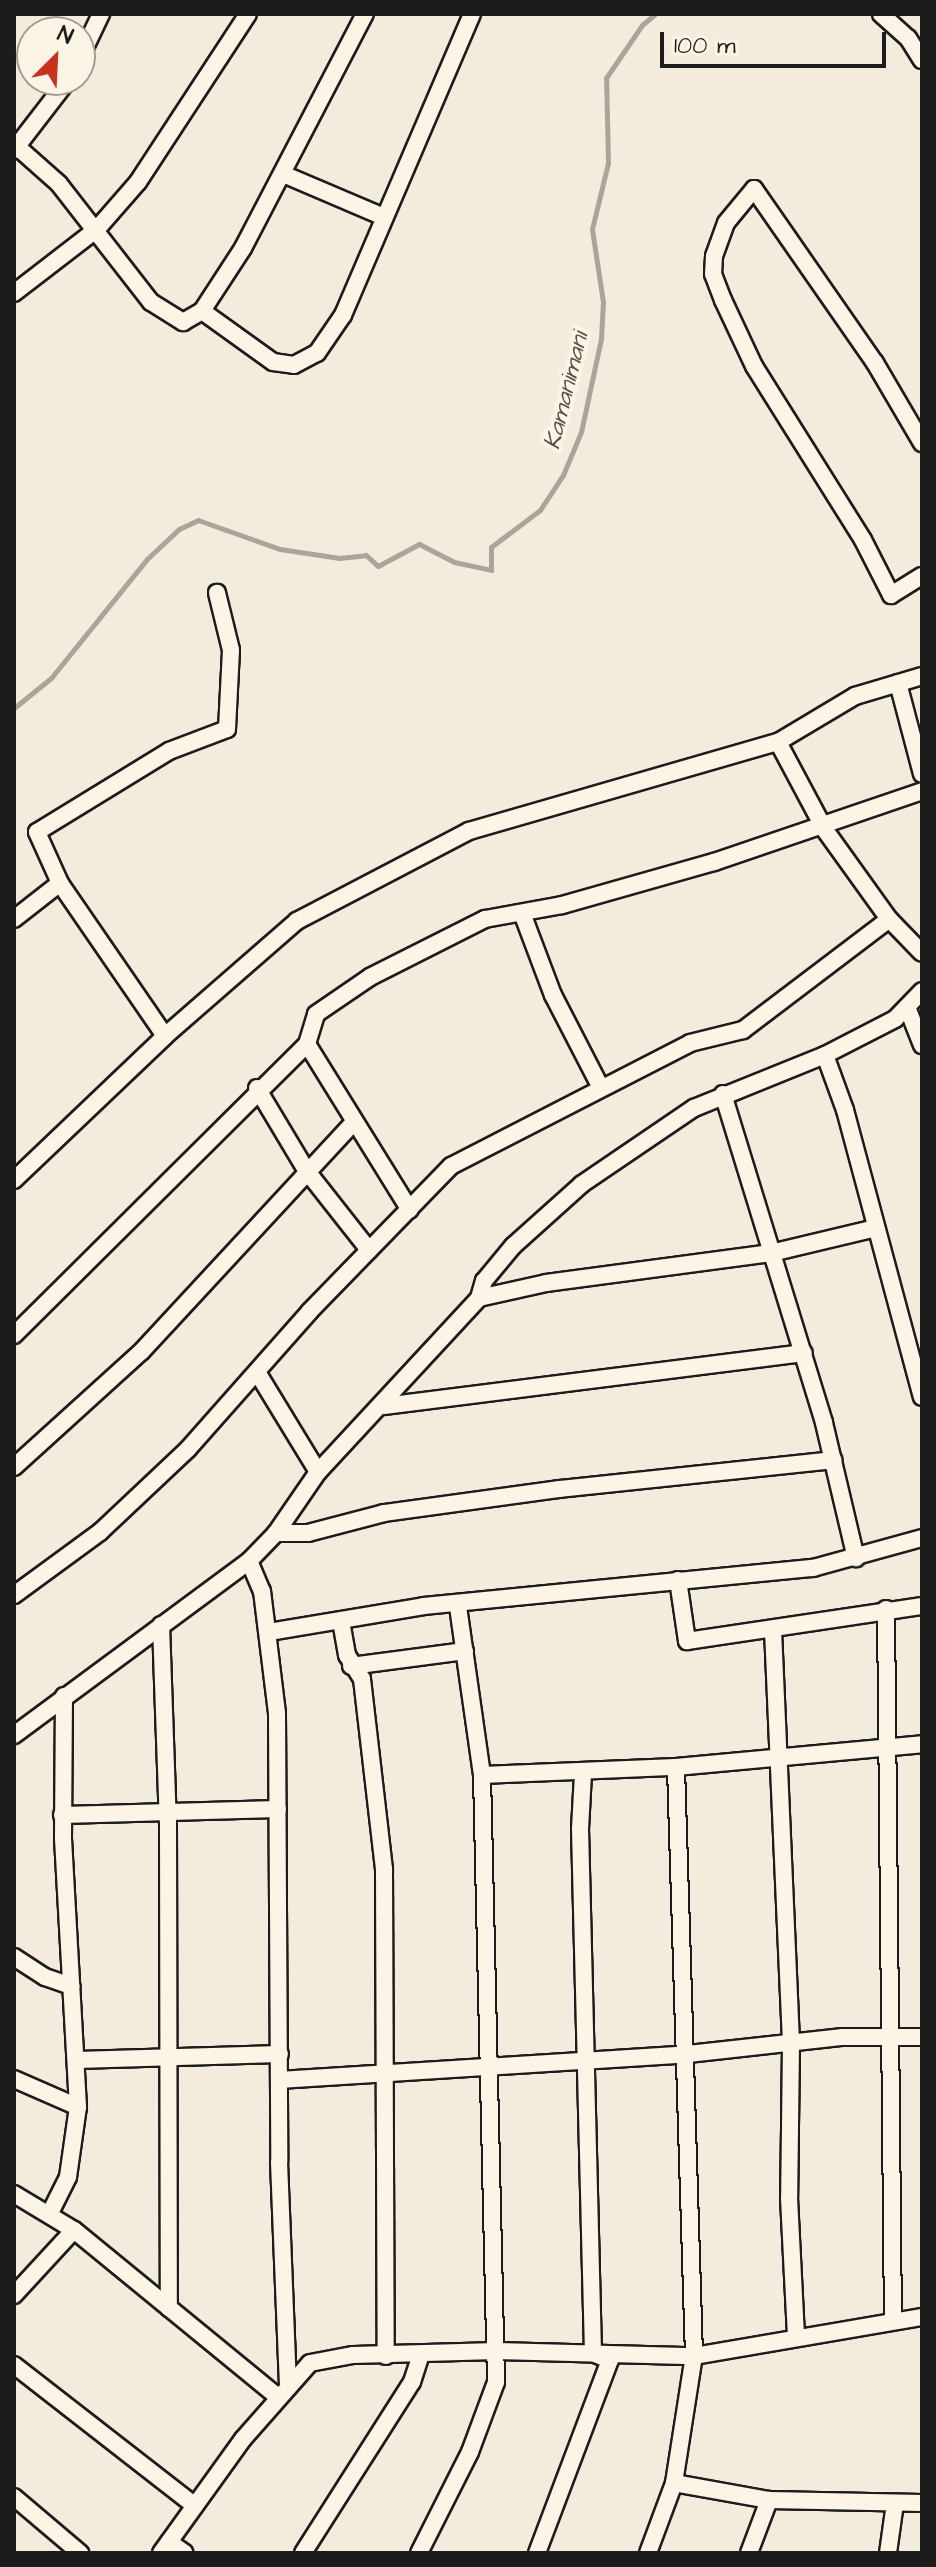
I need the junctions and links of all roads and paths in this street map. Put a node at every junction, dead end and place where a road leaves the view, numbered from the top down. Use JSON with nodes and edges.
{"nodes":[{"id":1,"x":248,"y":14,"type":"edge"},
{"id":2,"x":365,"y":14,"type":"edge"},
{"id":3,"x":472,"y":14,"type":"edge"},
{"id":4,"x":881,"y":14,"type":"edge"},
{"id":5,"x":922,"y":60,"type":"edge"},
{"id":6,"x":55,"y":96,"type":"edge"},
{"id":7,"x":15,"y":147,"type":"edge"},
{"id":8,"x":283,"y":174,"type":"junction"},
{"id":9,"x":384,"y":217,"type":"junction"},
{"id":10,"x":97,"y":229,"type":"junction"},
{"id":11,"x":14,"y":293,"type":"edge"},
{"id":12,"x":202,"y":311,"type":"junction"},
{"id":13,"x":922,"y":443,"type":"edge"},
{"id":14,"x":922,"y":576,"type":"edge"},
{"id":15,"x":217,"y":593,"type":"dead end"},
{"id":16,"x":922,"y":676,"type":"edge"},
{"id":17,"x":898,"y":683,"type":"junction"},
{"id":18,"x":778,"y":742,"type":"junction"},
{"id":19,"x":922,"y":774,"type":"edge"},
{"id":20,"x":922,"y":791,"type":"edge"},
{"id":21,"x":821,"y":822,"type":"junction"},
{"id":22,"x":60,"y":883,"type":"junction"},
{"id":23,"x":522,"y":913,"type":"junction"},
{"id":24,"x":14,"y":919,"type":"edge"},
{"id":25,"x":889,"y":919,"type":"junction"},
{"id":26,"x":922,"y":953,"type":"edge"},
{"id":27,"x":922,"y":991,"type":"edge"},
{"id":28,"x":907,"y":1007,"type":"junction"},
{"id":29,"x":165,"y":1036,"type":"junction"},
{"id":30,"x":307,"y":1044,"type":"junction"},
{"id":31,"x":922,"y":1045,"type":"edge"},
{"id":32,"x":825,"y":1055,"type":"junction"},
{"id":33,"x":600,"y":1086,"type":"junction"},
{"id":34,"x":257,"y":1088,"type":"junction"},
{"id":35,"x":723,"y":1094,"type":"junction"},
{"id":36,"x":353,"y":1123,"type":"junction"},
{"id":37,"x":306,"y":1170,"type":"junction"},
{"id":38,"x":14,"y":1180,"type":"edge"},
{"id":39,"x":410,"y":1210,"type":"junction"},
{"id":40,"x":876,"y":1228,"type":"junction"},
{"id":41,"x":369,"y":1250,"type":"junction"},
{"id":42,"x":771,"y":1253,"type":"junction"},
{"id":43,"x":479,"y":1298,"type":"junction"},
{"id":44,"x":14,"y":1335,"type":"edge"},
{"id":45,"x":804,"y":1353,"type":"junction"},
{"id":46,"x":257,"y":1372,"type":"junction"},
{"id":47,"x":922,"y":1397,"type":"edge"},
{"id":48,"x":384,"y":1406,"type":"junction"},
{"id":49,"x":833,"y":1460,"type":"junction"},
{"id":50,"x":14,"y":1467,"type":"edge"},
{"id":51,"x":318,"y":1472,"type":"junction"},
{"id":52,"x":276,"y":1533,"type":"junction"},
{"id":53,"x":922,"y":1538,"type":"edge"},
{"id":54,"x":856,"y":1558,"type":"junction"},
{"id":55,"x":249,"y":1561,"type":"junction"},
{"id":56,"x":678,"y":1580,"type":"junction"},
{"id":57,"x":14,"y":1595,"type":"edge"},
{"id":58,"x":458,"y":1606,"type":"junction"},
{"id":59,"x":922,"y":1606,"type":"edge"},
{"id":60,"x":886,"y":1609,"type":"junction"},
{"id":61,"x":341,"y":1621,"type":"junction"},
{"id":62,"x":161,"y":1625,"type":"junction"},
{"id":63,"x":773,"y":1630,"type":"junction"},
{"id":64,"x":269,"y":1632,"type":"junction"},
{"id":65,"x":465,"y":1651,"type":"junction"},
{"id":66,"x":351,"y":1666,"type":"junction"},
{"id":67,"x":64,"y":1696,"type":"junction"},
{"id":68,"x":14,"y":1735,"type":"edge"},
{"id":69,"x":922,"y":1744,"type":"edge"},
{"id":70,"x":887,"y":1749,"type":"junction"},
{"id":71,"x":779,"y":1754,"type":"junction"},
{"id":72,"x":676,"y":1767,"type":"junction"},
{"id":73,"x":583,"y":1773,"type":"junction"},
{"id":74,"x":482,"y":1775,"type":"junction"},
{"id":75,"x":278,"y":1809,"type":"junction"},
{"id":76,"x":167,"y":1813,"type":"junction"},
{"id":77,"x":62,"y":1815,"type":"junction"},
{"id":78,"x":14,"y":1957,"type":"edge"},
{"id":79,"x":71,"y":1986,"type":"junction"},
{"id":80,"x":922,"y":2037,"type":"edge"},
{"id":81,"x":890,"y":2038,"type":"junction"},
{"id":82,"x":791,"y":2045,"type":"junction"},
{"id":83,"x":280,"y":2054,"type":"junction"},
{"id":84,"x":688,"y":2054,"type":"junction"},
{"id":85,"x":170,"y":2055,"type":"junction"},
{"id":86,"x":589,"y":2059,"type":"junction"},
{"id":87,"x":77,"y":2060,"type":"junction"},
{"id":88,"x":487,"y":2067,"type":"junction"},
{"id":89,"x":389,"y":2075,"type":"junction"},
{"id":90,"x":14,"y":2079,"type":"edge"},
{"id":91,"x":279,"y":2080,"type":"junction"},
{"id":92,"x":78,"y":2107,"type":"junction"},
{"id":93,"x":14,"y":2194,"type":"edge"},
{"id":94,"x":50,"y":2213,"type":"junction"},
{"id":95,"x":74,"y":2230,"type":"junction"},
{"id":96,"x":14,"y":2295,"type":"edge"},
{"id":97,"x":169,"y":2308,"type":"junction"},
{"id":98,"x":922,"y":2317,"type":"edge"},
{"id":99,"x":893,"y":2320,"type":"junction"},
{"id":100,"x":796,"y":2337,"type":"junction"},
{"id":101,"x":497,"y":2351,"type":"junction"},
{"id":102,"x":593,"y":2353,"type":"junction"},
{"id":103,"x":421,"y":2355,"type":"junction"},
{"id":104,"x":386,"y":2356,"type":"junction"},
{"id":105,"x":694,"y":2356,"type":"junction"},
{"id":106,"x":14,"y":2365,"type":"edge"},
{"id":107,"x":288,"y":2382,"type":"junction"},
{"id":108,"x":277,"y":2396,"type":"junction"},
{"id":109,"x":674,"y":2483,"type":"junction"},
{"id":110,"x":14,"y":2497,"type":"edge"},
{"id":111,"x":769,"y":2500,"type":"junction"},
{"id":112,"x":895,"y":2503,"type":"junction"},
{"id":113,"x":922,"y":2503,"type":"edge"},
{"id":114,"x":195,"y":2506,"type":"junction"},
{"id":115,"x":165,"y":2548,"type":"edge"},
{"id":116,"x":80,"y":2553,"type":"edge"},
{"id":117,"x":185,"y":2553,"type":"edge"},
{"id":118,"x":303,"y":2553,"type":"edge"},
{"id":119,"x":419,"y":2553,"type":"edge"},
{"id":120,"x":537,"y":2553,"type":"edge"},
{"id":121,"x":648,"y":2553,"type":"edge"},
{"id":122,"x":749,"y":2553,"type":"edge"},
{"id":123,"x":888,"y":2553,"type":"edge"}],
"edges":[{"from":1,"to":10,"type":"street"},
{"from":2,"to":8,"type":"street"},
{"from":3,"to":9,"type":"street"},
{"from":4,"to":5,"type":"street"},
{"from":6,"to":7,"type":"street"},
{"from":7,"to":10,"type":"street"},
{"from":8,"to":9,"type":"street"},
{"from":8,"to":12,"type":"street"},
{"from":9,"to":12,"type":"street"},
{"from":10,"to":11,"type":"street"},
{"from":10,"to":12,"type":"street"},
{"from":13,"to":14,"type":"street"},
{"from":15,"to":22,"type":"street"},
{"from":16,"to":17,"type":"street"},
{"from":17,"to":18,"type":"street"},
{"from":17,"to":19,"type":"street"},
{"from":18,"to":21,"type":"street"},
{"from":18,"to":29,"type":"street"},
{"from":20,"to":21,"type":"street"},
{"from":21,"to":23,"type":"street"},
{"from":21,"to":25,"type":"street"},
{"from":22,"to":24,"type":"street"},
{"from":22,"to":29,"type":"street"},
{"from":23,"to":30,"type":"street"},
{"from":23,"to":33,"type":"street"},
{"from":25,"to":26,"type":"street"},
{"from":25,"to":33,"type":"street"},
{"from":27,"to":28,"type":"street"},
{"from":28,"to":31,"type":"street"},
{"from":28,"to":32,"type":"street"},
{"from":29,"to":38,"type":"street"},
{"from":30,"to":34,"type":"street"},
{"from":30,"to":36,"type":"street"},
{"from":32,"to":35,"type":"street"},
{"from":32,"to":40,"type":"street"},
{"from":33,"to":39,"type":"street"},
{"from":34,"to":37,"type":"street"},
{"from":34,"to":44,"type":"street"},
{"from":35,"to":42,"type":"street"},
{"from":35,"to":43,"type":"street"},
{"from":36,"to":37,"type":"street"},
{"from":36,"to":39,"type":"street"},
{"from":37,"to":41,"type":"street"},
{"from":37,"to":50,"type":"street"},
{"from":39,"to":41,"type":"street"},
{"from":40,"to":42,"type":"street"},
{"from":40,"to":47,"type":"street"},
{"from":41,"to":46,"type":"street"},
{"from":42,"to":43,"type":"street"},
{"from":42,"to":45,"type":"street"},
{"from":43,"to":48,"type":"street"},
{"from":45,"to":48,"type":"street"},
{"from":45,"to":49,"type":"street"},
{"from":46,"to":51,"type":"street"},
{"from":46,"to":57,"type":"street"},
{"from":48,"to":51,"type":"street"},
{"from":49,"to":52,"type":"street"},
{"from":49,"to":54,"type":"street"},
{"from":51,"to":52,"type":"street"},
{"from":52,"to":55,"type":"street"},
{"from":53,"to":54,"type":"street"},
{"from":54,"to":56,"type":"street"},
{"from":55,"to":62,"type":"street"},
{"from":55,"to":64,"type":"street"},
{"from":56,"to":58,"type":"street"},
{"from":56,"to":63,"type":"street"},
{"from":58,"to":61,"type":"street"},
{"from":58,"to":65,"type":"street"},
{"from":59,"to":60,"type":"street"},
{"from":60,"to":63,"type":"street"},
{"from":60,"to":70,"type":"street"},
{"from":61,"to":64,"type":"street"},
{"from":61,"to":66,"type":"street"},
{"from":62,"to":67,"type":"street"},
{"from":62,"to":76,"type":"street"},
{"from":63,"to":71,"type":"street"},
{"from":64,"to":75,"type":"street"},
{"from":65,"to":66,"type":"street"},
{"from":65,"to":74,"type":"street"},
{"from":66,"to":89,"type":"street"},
{"from":67,"to":68,"type":"street"},
{"from":67,"to":77,"type":"street"},
{"from":69,"to":70,"type":"street"},
{"from":70,"to":71,"type":"street"},
{"from":70,"to":81,"type":"street"},
{"from":71,"to":72,"type":"street"},
{"from":71,"to":82,"type":"street"},
{"from":72,"to":73,"type":"street"},
{"from":72,"to":84,"type":"street"},
{"from":73,"to":74,"type":"street"},
{"from":73,"to":86,"type":"street"},
{"from":74,"to":88,"type":"street"},
{"from":75,"to":76,"type":"street"},
{"from":75,"to":83,"type":"street"},
{"from":76,"to":77,"type":"street"},
{"from":76,"to":85,"type":"street"},
{"from":77,"to":79,"type":"street"},
{"from":78,"to":79,"type":"street"},
{"from":79,"to":87,"type":"street"},
{"from":80,"to":81,"type":"street"},
{"from":81,"to":82,"type":"street"},
{"from":81,"to":99,"type":"street"},
{"from":82,"to":84,"type":"street"},
{"from":82,"to":100,"type":"street"},
{"from":83,"to":85,"type":"street"},
{"from":83,"to":91,"type":"street"},
{"from":84,"to":86,"type":"street"},
{"from":84,"to":105,"type":"street"},
{"from":85,"to":87,"type":"street"},
{"from":85,"to":97,"type":"street"},
{"from":86,"to":88,"type":"street"},
{"from":86,"to":102,"type":"street"},
{"from":87,"to":92,"type":"street"},
{"from":88,"to":89,"type":"street"},
{"from":88,"to":101,"type":"street"},
{"from":89,"to":91,"type":"street"},
{"from":89,"to":104,"type":"street"},
{"from":90,"to":92,"type":"street"},
{"from":91,"to":107,"type":"street"},
{"from":92,"to":94,"type":"street"},
{"from":93,"to":94,"type":"street"},
{"from":94,"to":95,"type":"street"},
{"from":95,"to":96,"type":"street"},
{"from":95,"to":97,"type":"street"},
{"from":97,"to":108,"type":"street"},
{"from":98,"to":99,"type":"street"},
{"from":99,"to":100,"type":"street"},
{"from":100,"to":105,"type":"street"},
{"from":101,"to":102,"type":"street"},
{"from":101,"to":103,"type":"street"},
{"from":101,"to":119,"type":"street"},
{"from":102,"to":105,"type":"street"},
{"from":102,"to":120,"type":"street"},
{"from":103,"to":104,"type":"street"},
{"from":103,"to":118,"type":"street"},
{"from":104,"to":107,"type":"street"},
{"from":105,"to":109,"type":"street"},
{"from":106,"to":114,"type":"street"},
{"from":107,"to":108,"type":"street"},
{"from":108,"to":114,"type":"street"},
{"from":109,"to":111,"type":"street"},
{"from":109,"to":121,"type":"street"},
{"from":110,"to":116,"type":"street"},
{"from":111,"to":112,"type":"street"},
{"from":111,"to":122,"type":"street"},
{"from":112,"to":113,"type":"street"},
{"from":112,"to":123,"type":"street"},
{"from":114,"to":115,"type":"street"},
{"from":115,"to":117,"type":"street"}]}
